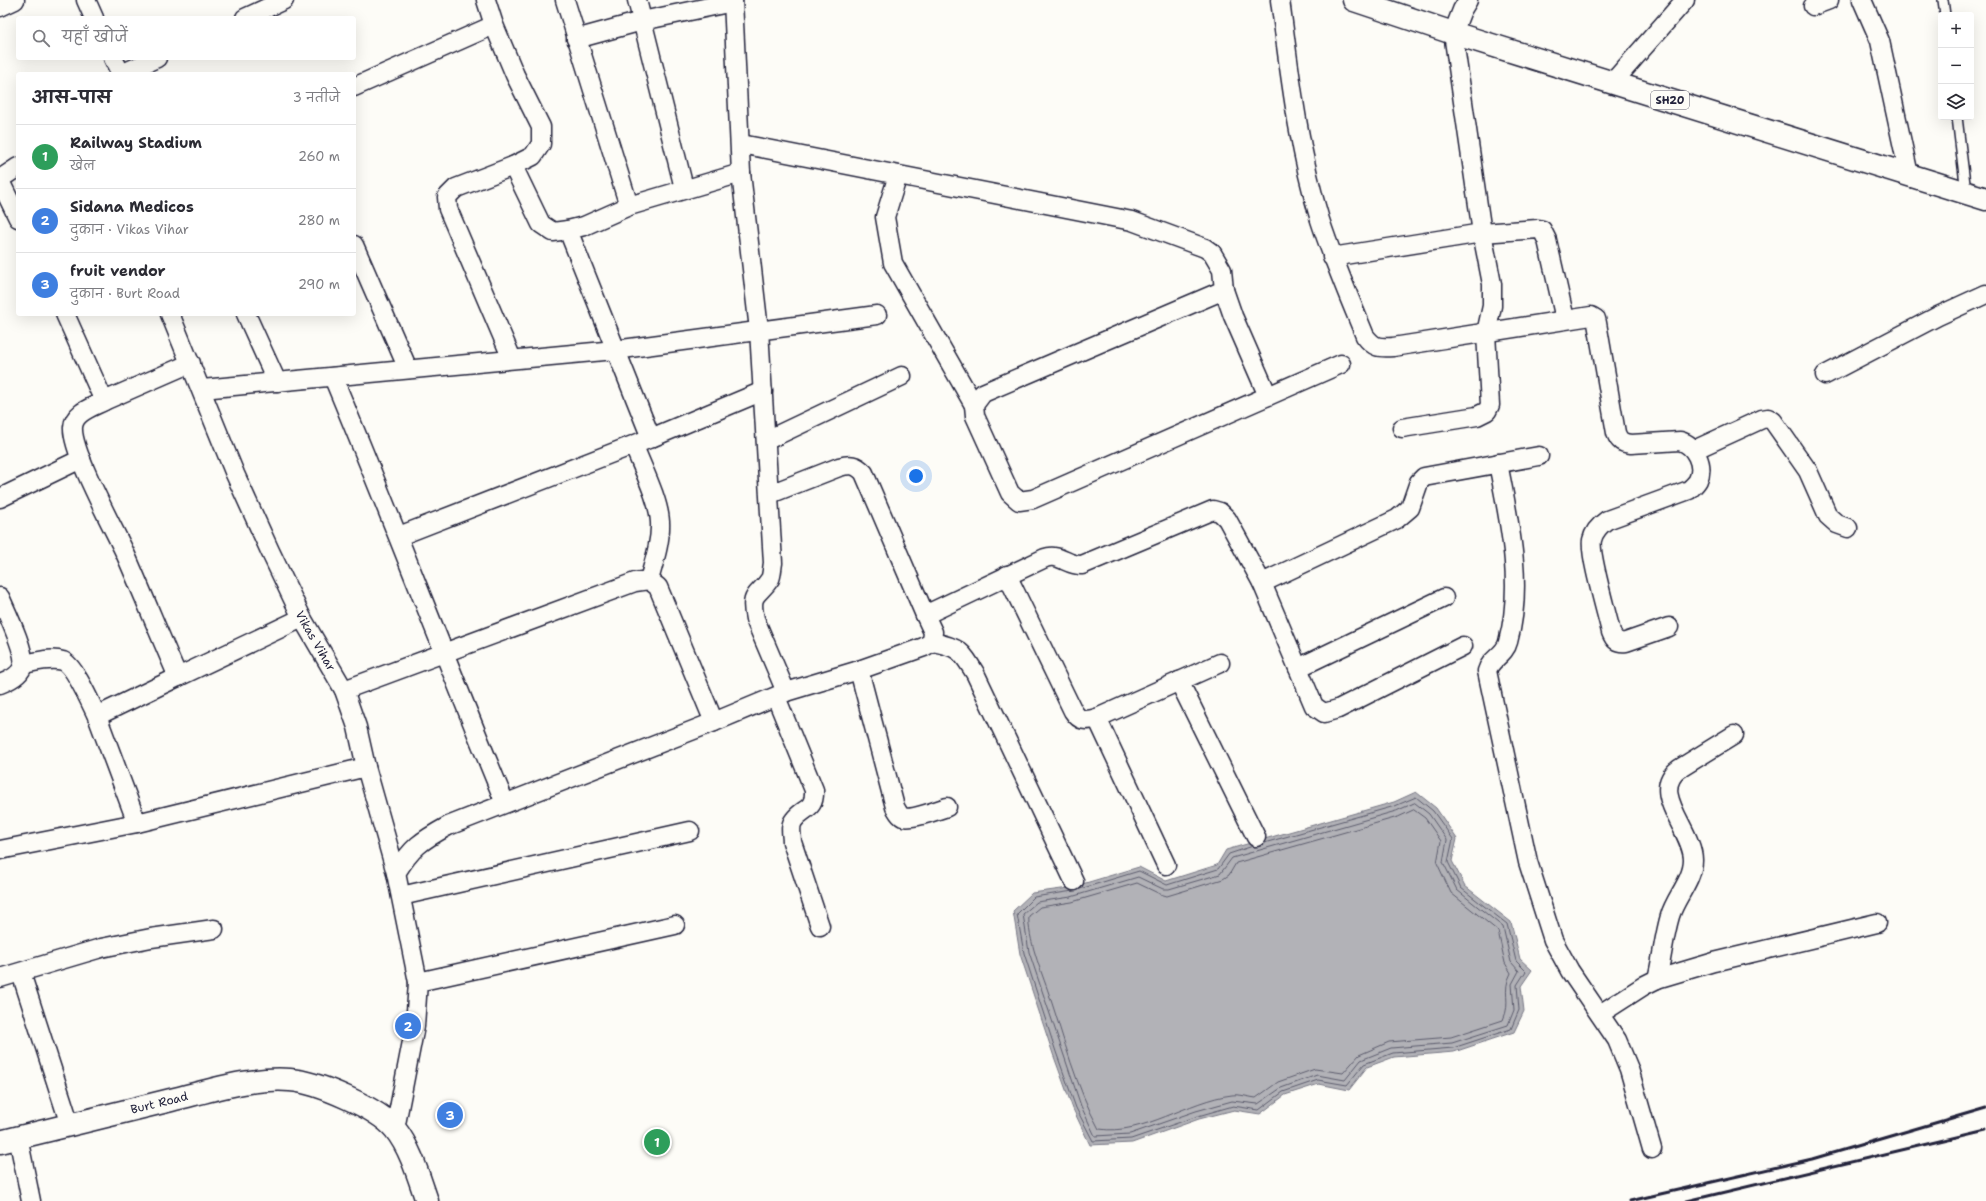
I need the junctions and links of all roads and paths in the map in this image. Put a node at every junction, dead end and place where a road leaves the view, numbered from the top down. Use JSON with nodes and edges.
{"nodes":[{"id":1,"x":15,"y":0,"type":"edge"},
{"id":2,"x":86,"y":0,"type":"edge"},
{"id":3,"x":284,"y":0,"type":"edge"},
{"id":4,"x":486,"y":0,"type":"edge"},
{"id":5,"x":565,"y":0,"type":"edge"},
{"id":6,"x":637,"y":0,"type":"edge"},
{"id":7,"x":1280,"y":0,"type":"edge"},
{"id":8,"x":1354,"y":0,"type":"edge"},
{"id":9,"x":1468,"y":0,"type":"edge"},
{"id":10,"x":1685,"y":0,"type":"edge"},
{"id":11,"x":1862,"y":0,"type":"edge"},
{"id":12,"x":1943,"y":0,"type":"edge"},
{"id":13,"x":733,"y":1,"type":"edge"},
{"id":14,"x":0,"y":6,"type":"edge"},
{"id":15,"x":1945,"y":12,"type":"edge"},
{"id":16,"x":93,"y":16,"type":"edge"},
{"id":17,"x":249,"y":16,"type":"edge"},
{"id":18,"x":642,"y":21,"type":"junction"},
{"id":19,"x":494,"y":26,"type":"junction"},
{"id":20,"x":1453,"y":33,"type":"junction"},
{"id":21,"x":576,"y":38,"type":"junction"},
{"id":22,"x":114,"y":60,"type":"edge"},
{"id":23,"x":152,"y":60,"type":"edge"},
{"id":24,"x":120,"y":72,"type":"edge"},
{"id":25,"x":126,"y":72,"type":"edge"},
{"id":26,"x":1613,"y":82,"type":"junction"},
{"id":27,"x":356,"y":87,"type":"edge"},
{"id":28,"x":1958,"y":120,"type":"edge"},
{"id":29,"x":740,"y":144,"type":"junction"},
{"id":30,"x":513,"y":166,"type":"junction"},
{"id":31,"x":16,"y":168,"type":"edge"},
{"id":32,"x":741,"y":173,"type":"junction"},
{"id":33,"x":898,"y":175,"type":"junction"},
{"id":34,"x":1909,"y":175,"type":"junction"},
{"id":35,"x":0,"y":180,"type":"edge"},
{"id":36,"x":684,"y":188,"type":"junction"},
{"id":37,"x":1976,"y":196,"type":"edge"},
{"id":38,"x":629,"y":206,"type":"junction"},
{"id":39,"x":16,"y":214,"type":"edge"},
{"id":40,"x":568,"y":230,"type":"junction"},
{"id":41,"x":1482,"y":233,"type":"junction"},
{"id":42,"x":356,"y":250,"type":"edge"},
{"id":43,"x":1332,"y":257,"type":"junction"},
{"id":44,"x":1224,"y":290,"type":"junction"},
{"id":45,"x":1986,"y":294,"type":"edge"},
{"id":46,"x":877,"y":315,"type":"dead end"},
{"id":47,"x":66,"y":316,"type":"edge"},
{"id":48,"x":171,"y":316,"type":"edge"},
{"id":49,"x":247,"y":316,"type":"edge"},
{"id":50,"x":1565,"y":319,"type":"junction"},
{"id":51,"x":759,"y":330,"type":"junction"},
{"id":52,"x":1486,"y":333,"type":"junction"},
{"id":53,"x":615,"y":350,"type":"junction"},
{"id":54,"x":512,"y":359,"type":"junction"},
{"id":55,"x":192,"y":363,"type":"junction"},
{"id":56,"x":1341,"y":364,"type":"dead end"},
{"id":57,"x":408,"y":369,"type":"junction"},
{"id":58,"x":902,"y":376,"type":"dead end"},
{"id":59,"x":1825,"y":376,"type":"dead end"},
{"id":60,"x":333,"y":377,"type":"junction"},
{"id":61,"x":277,"y":382,"type":"junction"},
{"id":62,"x":202,"y":389,"type":"junction"},
{"id":63,"x":763,"y":391,"type":"junction"},
{"id":64,"x":1268,"y":396,"type":"junction"},
{"id":65,"x":104,"y":401,"type":"junction"},
{"id":66,"x":974,"y":404,"type":"junction"},
{"id":67,"x":1402,"y":428,"type":"dead end"},
{"id":68,"x":651,"y":438,"type":"junction"},
{"id":69,"x":767,"y":440,"type":"junction"},
{"id":70,"x":634,"y":446,"type":"junction"},
{"id":71,"x":1694,"y":450,"type":"junction"},
{"id":72,"x":1539,"y":456,"type":"dead end"},
{"id":73,"x":81,"y":459,"type":"junction"},
{"id":74,"x":1498,"y":463,"type":"junction"},
{"id":75,"x":770,"y":494,"type":"junction"},
{"id":76,"x":0,"y":498,"type":"edge"},
{"id":77,"x":1848,"y":528,"type":"dead end"},
{"id":78,"x":399,"y":536,"type":"junction"},
{"id":79,"x":1007,"y":575,"type":"junction"},
{"id":80,"x":649,"y":580,"type":"junction"},
{"id":81,"x":1262,"y":583,"type":"junction"},
{"id":82,"x":0,"y":597,"type":"edge"},
{"id":83,"x":1444,"y":598,"type":"dead end"},
{"id":84,"x":925,"y":615,"type":"junction"},
{"id":85,"x":302,"y":618,"type":"junction"},
{"id":86,"x":1669,"y":627,"type":"dead end"},
{"id":87,"x":932,"y":642,"type":"junction"},
{"id":88,"x":1463,"y":646,"type":"dead end"},
{"id":89,"x":443,"y":653,"type":"junction"},
{"id":90,"x":1220,"y":663,"type":"dead end"},
{"id":91,"x":23,"y":664,"type":"junction"},
{"id":92,"x":1298,"y":668,"type":"junction"},
{"id":93,"x":859,"y":670,"type":"junction"},
{"id":94,"x":178,"y":677,"type":"junction"},
{"id":95,"x":1179,"y":681,"type":"junction"},
{"id":96,"x":0,"y":684,"type":"edge"},
{"id":97,"x":344,"y":690,"type":"junction"},
{"id":98,"x":781,"y":695,"type":"junction"},
{"id":99,"x":97,"y":716,"type":"junction"},
{"id":100,"x":1097,"y":718,"type":"junction"},
{"id":101,"x":714,"y":722,"type":"junction"},
{"id":102,"x":1734,"y":735,"type":"dead end"},
{"id":103,"x":366,"y":767,"type":"junction"},
{"id":104,"x":505,"y":802,"type":"junction"},
{"id":105,"x":947,"y":808,"type":"dead end"},
{"id":106,"x":137,"y":822,"type":"junction"},
{"id":107,"x":690,"y":831,"type":"dead end"},
{"id":108,"x":1256,"y":837,"type":"dead end"},
{"id":109,"x":0,"y":850,"type":"edge"},
{"id":110,"x":1166,"y":865,"type":"dead end"},
{"id":111,"x":396,"y":874,"type":"junction"},
{"id":112,"x":1074,"y":881,"type":"dead end"},
{"id":113,"x":401,"y":896,"type":"junction"},
{"id":114,"x":1877,"y":923,"type":"dead end"},
{"id":115,"x":675,"y":925,"type":"dead end"},
{"id":116,"x":820,"y":926,"type":"dead end"},
{"id":117,"x":214,"y":929,"type":"dead end"},
{"id":118,"x":21,"y":972,"type":"junction"},
{"id":119,"x":0,"y":978,"type":"edge"},
{"id":120,"x":1657,"y":979,"type":"junction"},
{"id":121,"x":418,"y":982,"type":"junction"},
{"id":122,"x":1600,"y":1014,"type":"junction"},
{"id":123,"x":70,"y":1125,"type":"junction"},
{"id":124,"x":395,"y":1129,"type":"junction"},
{"id":125,"x":9,"y":1140,"type":"edge"},
{"id":126,"x":1652,"y":1149,"type":"dead end"},
{"id":127,"x":31,"y":1201,"type":"edge"},
{"id":128,"x":427,"y":1201,"type":"edge"}],
"edges":[{"from":1,"to":14,"type":"street"},
{"from":2,"to":16,"type":"street"},
{"from":3,"to":17,"type":"street"},
{"from":4,"to":19,"type":"street"},
{"from":5,"to":21,"type":"street"},
{"from":6,"to":18,"type":"street"},
{"from":7,"to":43,"type":"street"},
{"from":8,"to":20,"type":"main road","number":"SH20"},
{"from":9,"to":20,"type":"street"},
{"from":10,"to":26,"type":"street"},
{"from":11,"to":34,"type":"street"},
{"from":12,"to":15,"type":"lane"},
{"from":13,"to":18,"type":"street"},
{"from":13,"to":29,"type":"street"},
{"from":18,"to":21,"type":"street"},
{"from":18,"to":36,"type":"street"},
{"from":19,"to":27,"type":"street"},
{"from":19,"to":30,"type":"street"},
{"from":20,"to":26,"type":"main road","number":"SH20"},
{"from":20,"to":41,"type":"street"},
{"from":21,"to":38,"type":"street"},
{"from":22,"to":24,"type":"street"},
{"from":23,"to":25,"type":"street"},
{"from":26,"to":34,"type":"main road","number":"SH20"},
{"from":28,"to":37,"type":"lane"},
{"from":29,"to":32,"type":"street"},
{"from":29,"to":33,"type":"street"},
{"from":30,"to":40,"type":"street"},
{"from":30,"to":54,"type":"street"},
{"from":31,"to":35,"type":"street"},
{"from":32,"to":36,"type":"street"},
{"from":32,"to":51,"type":"street"},
{"from":33,"to":44,"type":"street"},
{"from":33,"to":66,"type":"street"},
{"from":34,"to":37,"type":"main road","number":"SH20"},
{"from":35,"to":39,"type":"street"},
{"from":36,"to":38,"type":"street"},
{"from":38,"to":40,"type":"street"},
{"from":40,"to":53,"type":"street"},
{"from":41,"to":43,"type":"street"},
{"from":41,"to":50,"type":"street"},
{"from":41,"to":52,"type":"street"},
{"from":42,"to":57,"type":"street"},
{"from":43,"to":52,"type":"street"},
{"from":44,"to":64,"type":"street"},
{"from":44,"to":66,"type":"street"},
{"from":45,"to":59,"type":"street"},
{"from":46,"to":51,"type":"street"},
{"from":47,"to":65,"type":"street"},
{"from":48,"to":55,"type":"street","name":"Vikas Vihar"},
{"from":49,"to":61,"type":"street"},
{"from":50,"to":52,"type":"street"},
{"from":50,"to":71,"type":"street"},
{"from":51,"to":53,"type":"street"},
{"from":51,"to":63,"type":"street"},
{"from":52,"to":67,"type":"street"},
{"from":53,"to":54,"type":"street"},
{"from":53,"to":68,"type":"street"},
{"from":54,"to":57,"type":"street"},
{"from":55,"to":62,"type":"street","name":"Vikas Vihar"},
{"from":55,"to":65,"type":"street"},
{"from":56,"to":64,"type":"street"},
{"from":57,"to":60,"type":"street"},
{"from":58,"to":69,"type":"street"},
{"from":60,"to":61,"type":"street"},
{"from":60,"to":78,"type":"street"},
{"from":61,"to":62,"type":"street"},
{"from":62,"to":85,"type":"street","name":"Vikas Vihar"},
{"from":63,"to":68,"type":"street"},
{"from":63,"to":69,"type":"street"},
{"from":64,"to":66,"type":"street"},
{"from":65,"to":73,"type":"street"},
{"from":68,"to":70,"type":"street"},
{"from":69,"to":75,"type":"street"},
{"from":70,"to":78,"type":"street"},
{"from":70,"to":80,"type":"street"},
{"from":71,"to":77,"type":"street"},
{"from":71,"to":86,"type":"street"},
{"from":72,"to":74,"type":"street"},
{"from":73,"to":76,"type":"street"},
{"from":73,"to":94,"type":"street"},
{"from":74,"to":81,"type":"street"},
{"from":74,"to":122,"type":"street"},
{"from":75,"to":84,"type":"street"},
{"from":75,"to":98,"type":"street"},
{"from":78,"to":89,"type":"street"},
{"from":79,"to":81,"type":"street"},
{"from":79,"to":84,"type":"street"},
{"from":79,"to":100,"type":"street"},
{"from":80,"to":89,"type":"street"},
{"from":80,"to":101,"type":"street"},
{"from":81,"to":92,"type":"street"},
{"from":82,"to":91,"type":"street"},
{"from":83,"to":92,"type":"street"},
{"from":84,"to":87,"type":"street"},
{"from":85,"to":94,"type":"street"},
{"from":85,"to":97,"type":"street","name":"Vikas Vihar"},
{"from":87,"to":93,"type":"street"},
{"from":87,"to":112,"type":"street"},
{"from":88,"to":92,"type":"street"},
{"from":89,"to":97,"type":"street"},
{"from":89,"to":104,"type":"street"},
{"from":90,"to":95,"type":"street"},
{"from":91,"to":96,"type":"street"},
{"from":91,"to":99,"type":"street"},
{"from":93,"to":98,"type":"street"},
{"from":93,"to":105,"type":"street"},
{"from":94,"to":99,"type":"street"},
{"from":95,"to":100,"type":"street"},
{"from":95,"to":108,"type":"street"},
{"from":97,"to":103,"type":"street","name":"Vikas Vihar"},
{"from":98,"to":101,"type":"street"},
{"from":98,"to":116,"type":"street"},
{"from":99,"to":106,"type":"street"},
{"from":100,"to":110,"type":"street"},
{"from":101,"to":104,"type":"street"},
{"from":102,"to":120,"type":"street"},
{"from":103,"to":106,"type":"street"},
{"from":103,"to":111,"type":"street","name":"Vikas Vihar"},
{"from":104,"to":111,"type":"street"},
{"from":106,"to":109,"type":"street"},
{"from":107,"to":113,"type":"street"},
{"from":111,"to":113,"type":"street","name":"Vikas Vihar"},
{"from":113,"to":121,"type":"street","name":"Vikas Vihar"},
{"from":114,"to":120,"type":"street"},
{"from":115,"to":121,"type":"street"},
{"from":117,"to":118,"type":"street"},
{"from":118,"to":119,"type":"street"},
{"from":118,"to":123,"type":"street"},
{"from":120,"to":122,"type":"street"},
{"from":121,"to":124,"type":"street","name":"Vikas Vihar"},
{"from":122,"to":126,"type":"street"},
{"from":123,"to":124,"type":"main road","name":"Burt Road"},
{"from":123,"to":125,"type":"main road","name":"Burt Road"},
{"from":124,"to":128,"type":"main road"},
{"from":125,"to":127,"type":"street"}]}
